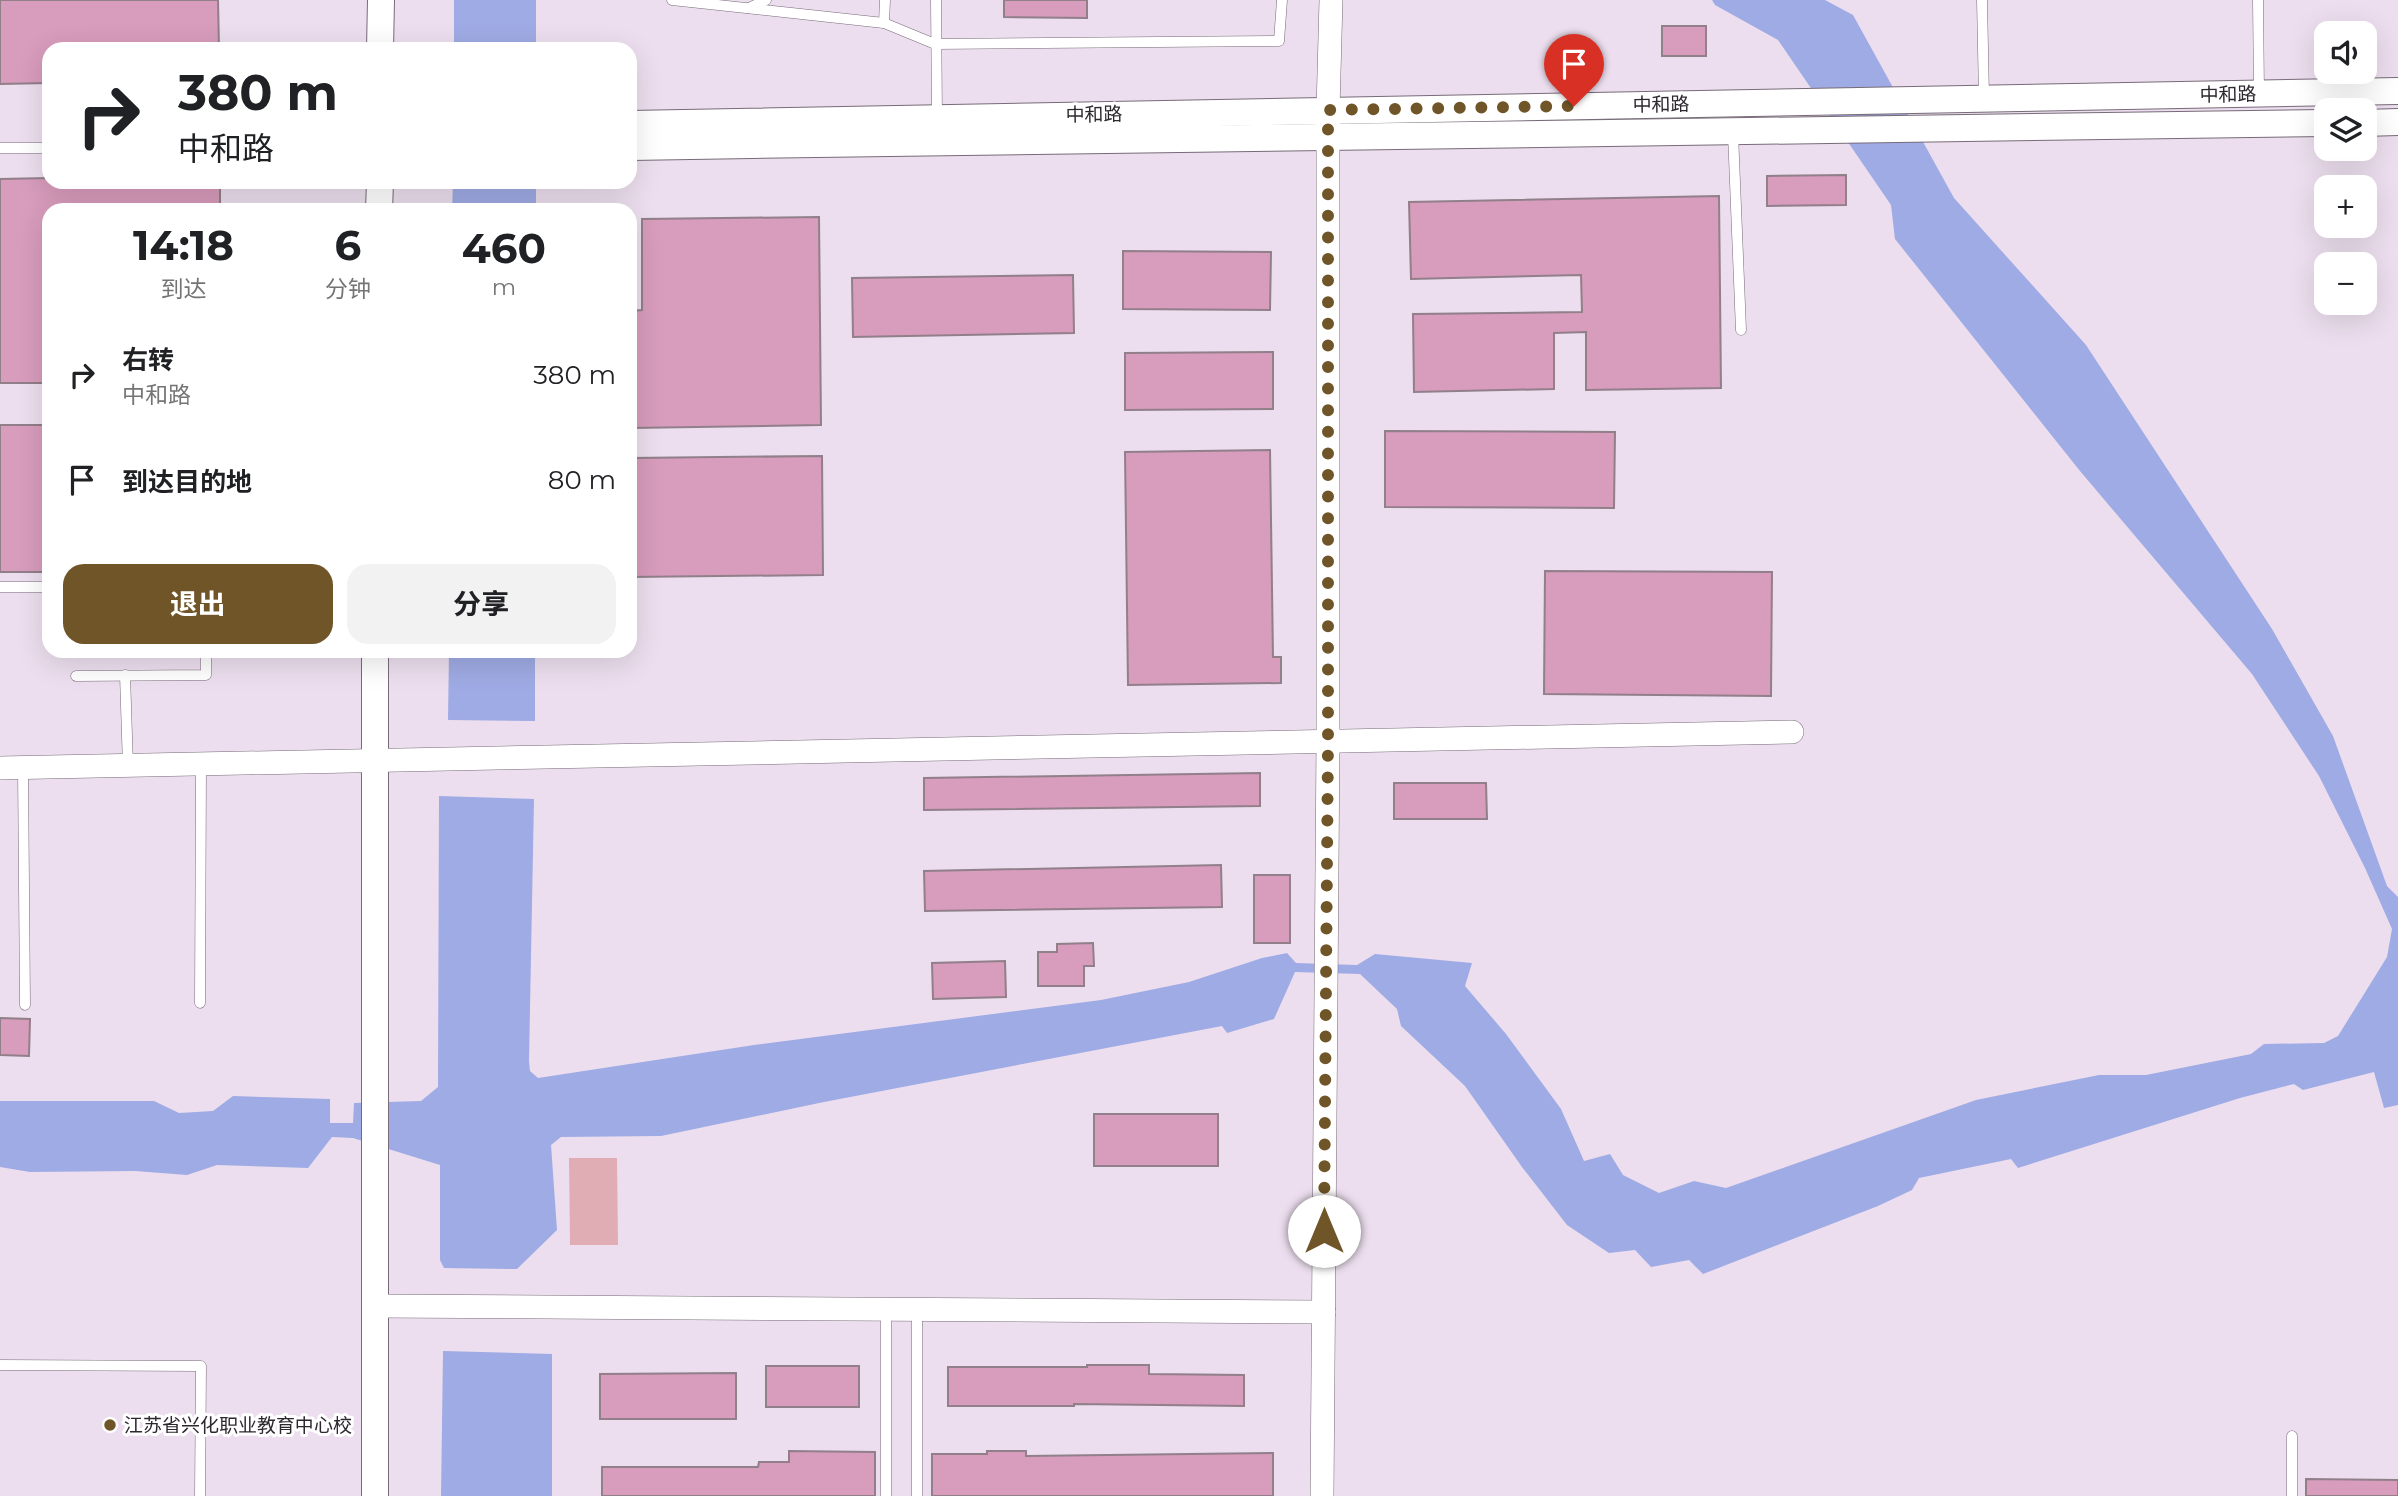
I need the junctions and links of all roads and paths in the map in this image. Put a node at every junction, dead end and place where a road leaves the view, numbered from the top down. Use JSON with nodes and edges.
{"nodes":[{"id":1,"x":380,"y":0,"type":"edge"},
{"id":2,"x":672,"y":0,"type":"edge"},
{"id":3,"x":766,"y":0,"type":"edge"},
{"id":4,"x":885,"y":0,"type":"edge"},
{"id":5,"x":936,"y":0,"type":"edge"},
{"id":6,"x":1282,"y":0,"type":"edge"},
{"id":7,"x":1331,"y":0,"type":"edge"},
{"id":8,"x":1982,"y":0,"type":"edge"},
{"id":9,"x":2258,"y":0,"type":"edge"},
{"id":10,"x":701,"y":2,"type":"edge"},
{"id":11,"x":748,"y":8,"type":"junction"},
{"id":12,"x":884,"y":23,"type":"junction"},
{"id":13,"x":380,"y":42,"type":"edge"},
{"id":14,"x":935,"y":44,"type":"junction"},
{"id":15,"x":2398,"y":91,"type":"edge"},
{"id":16,"x":2259,"y":94,"type":"junction"},
{"id":17,"x":1984,"y":99,"type":"junction"},
{"id":18,"x":936,"y":117,"type":"junction"},
{"id":19,"x":2398,"y":122,"type":"edge"},
{"id":20,"x":1328,"y":123,"type":"junction"},
{"id":21,"x":2314,"y":123,"type":"edge"},
{"id":22,"x":2377,"y":123,"type":"edge"},
{"id":23,"x":637,"y":124,"type":"edge"},
{"id":24,"x":1733,"y":133,"type":"junction"},
{"id":25,"x":637,"y":147,"type":"edge"},
{"id":26,"x":0,"y":148,"type":"edge"},
{"id":27,"x":42,"y":148,"type":"edge"},
{"id":28,"x":1741,"y":330,"type":"dead end"},
{"id":29,"x":0,"y":587,"type":"edge"},
{"id":30,"x":42,"y":587,"type":"edge"},
{"id":31,"x":206,"y":658,"type":"edge"},
{"id":32,"x":375,"y":658,"type":"edge"},
{"id":33,"x":125,"y":675,"type":"junction"},
{"id":34,"x":76,"y":676,"type":"dead end"},
{"id":35,"x":1793,"y":732,"type":"dead end"},
{"id":36,"x":1328,"y":741,"type":"junction"},
{"id":37,"x":374,"y":762,"type":"junction"},
{"id":38,"x":201,"y":765,"type":"junction"},
{"id":39,"x":128,"y":766,"type":"junction"},
{"id":40,"x":11,"y":768,"type":"edge"},
{"id":41,"x":200,"y":1003,"type":"dead end"},
{"id":42,"x":25,"y":1005,"type":"dead end"},
{"id":43,"x":375,"y":1306,"type":"junction"},
{"id":44,"x":886,"y":1309,"type":"junction"},
{"id":45,"x":917,"y":1310,"type":"junction"},
{"id":46,"x":1324,"y":1312,"type":"junction"},
{"id":47,"x":0,"y":1365,"type":"edge"},
{"id":48,"x":2292,"y":1436,"type":"dead end"},
{"id":49,"x":200,"y":1496,"type":"edge"},
{"id":50,"x":375,"y":1496,"type":"edge"},
{"id":51,"x":886,"y":1496,"type":"edge"},
{"id":52,"x":917,"y":1496,"type":"edge"},
{"id":53,"x":1322,"y":1496,"type":"edge"},
{"id":54,"x":2291,"y":1496,"type":"edge"}],
"edges":[{"from":1,"to":13,"type":"main road"},
{"from":2,"to":10,"type":"lane"},
{"from":3,"to":11,"type":"lane"},
{"from":4,"to":12,"type":"lane"},
{"from":5,"to":14,"type":"lane"},
{"from":6,"to":14,"type":"lane"},
{"from":7,"to":20,"type":"street"},
{"from":8,"to":17,"type":"lane"},
{"from":9,"to":16,"type":"lane"},
{"from":10,"to":11,"type":"lane"},
{"from":11,"to":12,"type":"lane"},
{"from":12,"to":14,"type":"lane"},
{"from":14,"to":18,"type":"lane"},
{"from":15,"to":16,"type":"main road","name":"中和路"},
{"from":16,"to":17,"type":"main road","name":"中和路"},
{"from":17,"to":20,"type":"main road","name":"中和路"},
{"from":18,"to":20,"type":"main road","name":"中和路"},
{"from":18,"to":23,"type":"main road","name":"中和路"},
{"from":19,"to":22,"type":"main road"},
{"from":20,"to":24,"type":"main road","name":"中和路"},
{"from":20,"to":25,"type":"main road","name":"中和路"},
{"from":20,"to":36,"type":"street"},
{"from":21,"to":24,"type":"main road","name":"中和路"},
{"from":24,"to":28,"type":"lane"},
{"from":26,"to":27,"type":"lane"},
{"from":29,"to":30,"type":"lane"},
{"from":31,"to":33,"type":"lane"},
{"from":32,"to":37,"type":"main road"},
{"from":33,"to":34,"type":"lane"},
{"from":33,"to":39,"type":"lane"},
{"from":35,"to":36,"type":"street"},
{"from":36,"to":37,"type":"street"},
{"from":36,"to":46,"type":"street"},
{"from":37,"to":38,"type":"street"},
{"from":37,"to":43,"type":"main road"},
{"from":38,"to":39,"type":"street"},
{"from":38,"to":41,"type":"lane"},
{"from":39,"to":40,"type":"street"},
{"from":40,"to":42,"type":"lane"},
{"from":43,"to":44,"type":"street"},
{"from":43,"to":50,"type":"main road"},
{"from":44,"to":45,"type":"street"},
{"from":44,"to":51,"type":"lane"},
{"from":45,"to":46,"type":"street"},
{"from":45,"to":52,"type":"lane"},
{"from":46,"to":53,"type":"street"},
{"from":47,"to":49,"type":"lane"},
{"from":48,"to":54,"type":"lane"}]}
